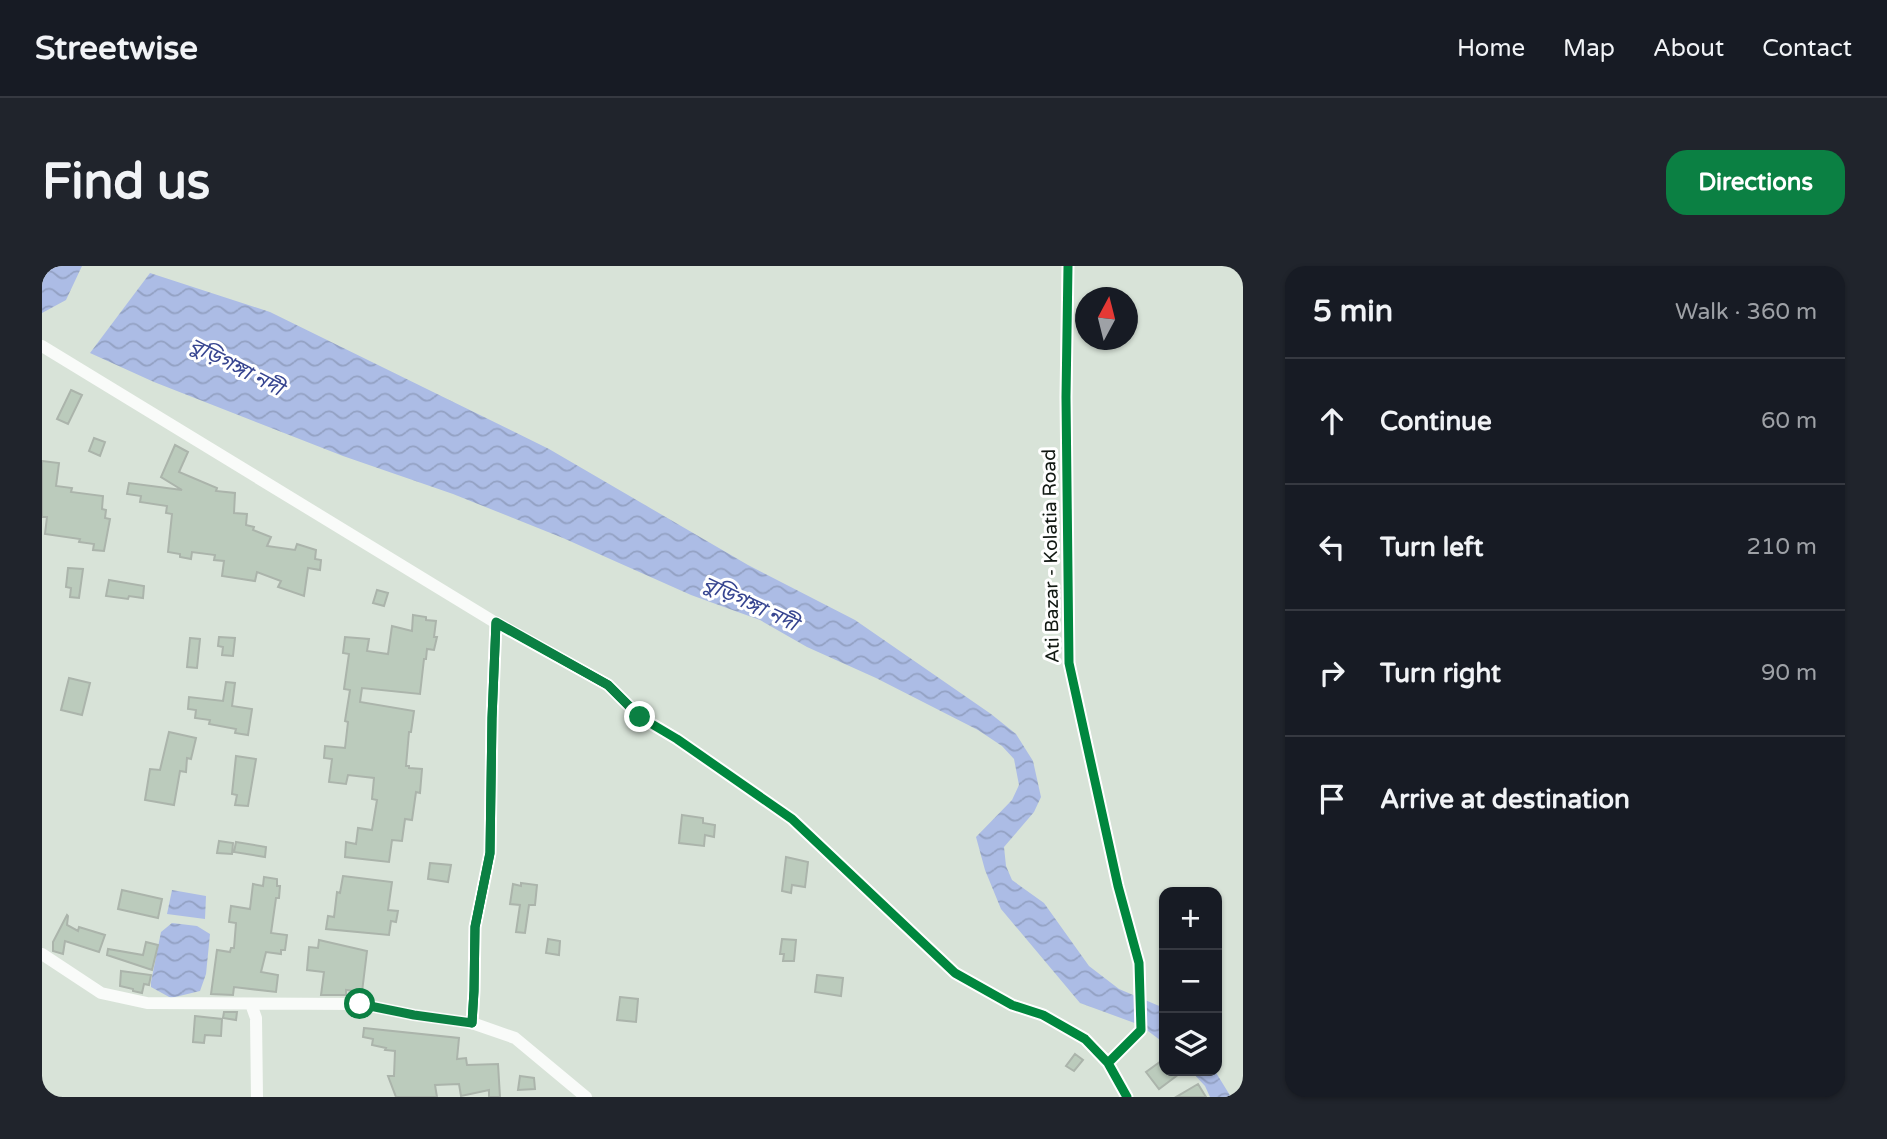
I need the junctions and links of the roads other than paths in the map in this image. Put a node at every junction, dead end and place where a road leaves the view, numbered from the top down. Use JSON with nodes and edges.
{"nodes":[{"id":1,"x":1068,"y":266,"type":"edge"},
{"id":2,"x":42,"y":346,"type":"edge"},
{"id":3,"x":496,"y":622,"type":"junction"},
{"id":4,"x":42,"y":954,"type":"edge"},
{"id":5,"x":251,"y":1004,"type":"junction"},
{"id":6,"x":472,"y":1023,"type":"junction"},
{"id":7,"x":1108,"y":1063,"type":"junction"},
{"id":8,"x":257,"y":1097,"type":"edge"},
{"id":9,"x":586,"y":1097,"type":"edge"},
{"id":10,"x":1127,"y":1097,"type":"edge"}],
"edges":[{"from":1,"to":7,"type":"street","name":"Ati Bazar - Kolatia Road"},
{"from":2,"to":3,"type":"street"},
{"from":3,"to":6,"type":"street"},
{"from":3,"to":7,"type":"street"},
{"from":4,"to":5,"type":"street"},
{"from":5,"to":6,"type":"street"},
{"from":5,"to":8,"type":"street"},
{"from":6,"to":9,"type":"street"},
{"from":7,"to":10,"type":"street"}]}
